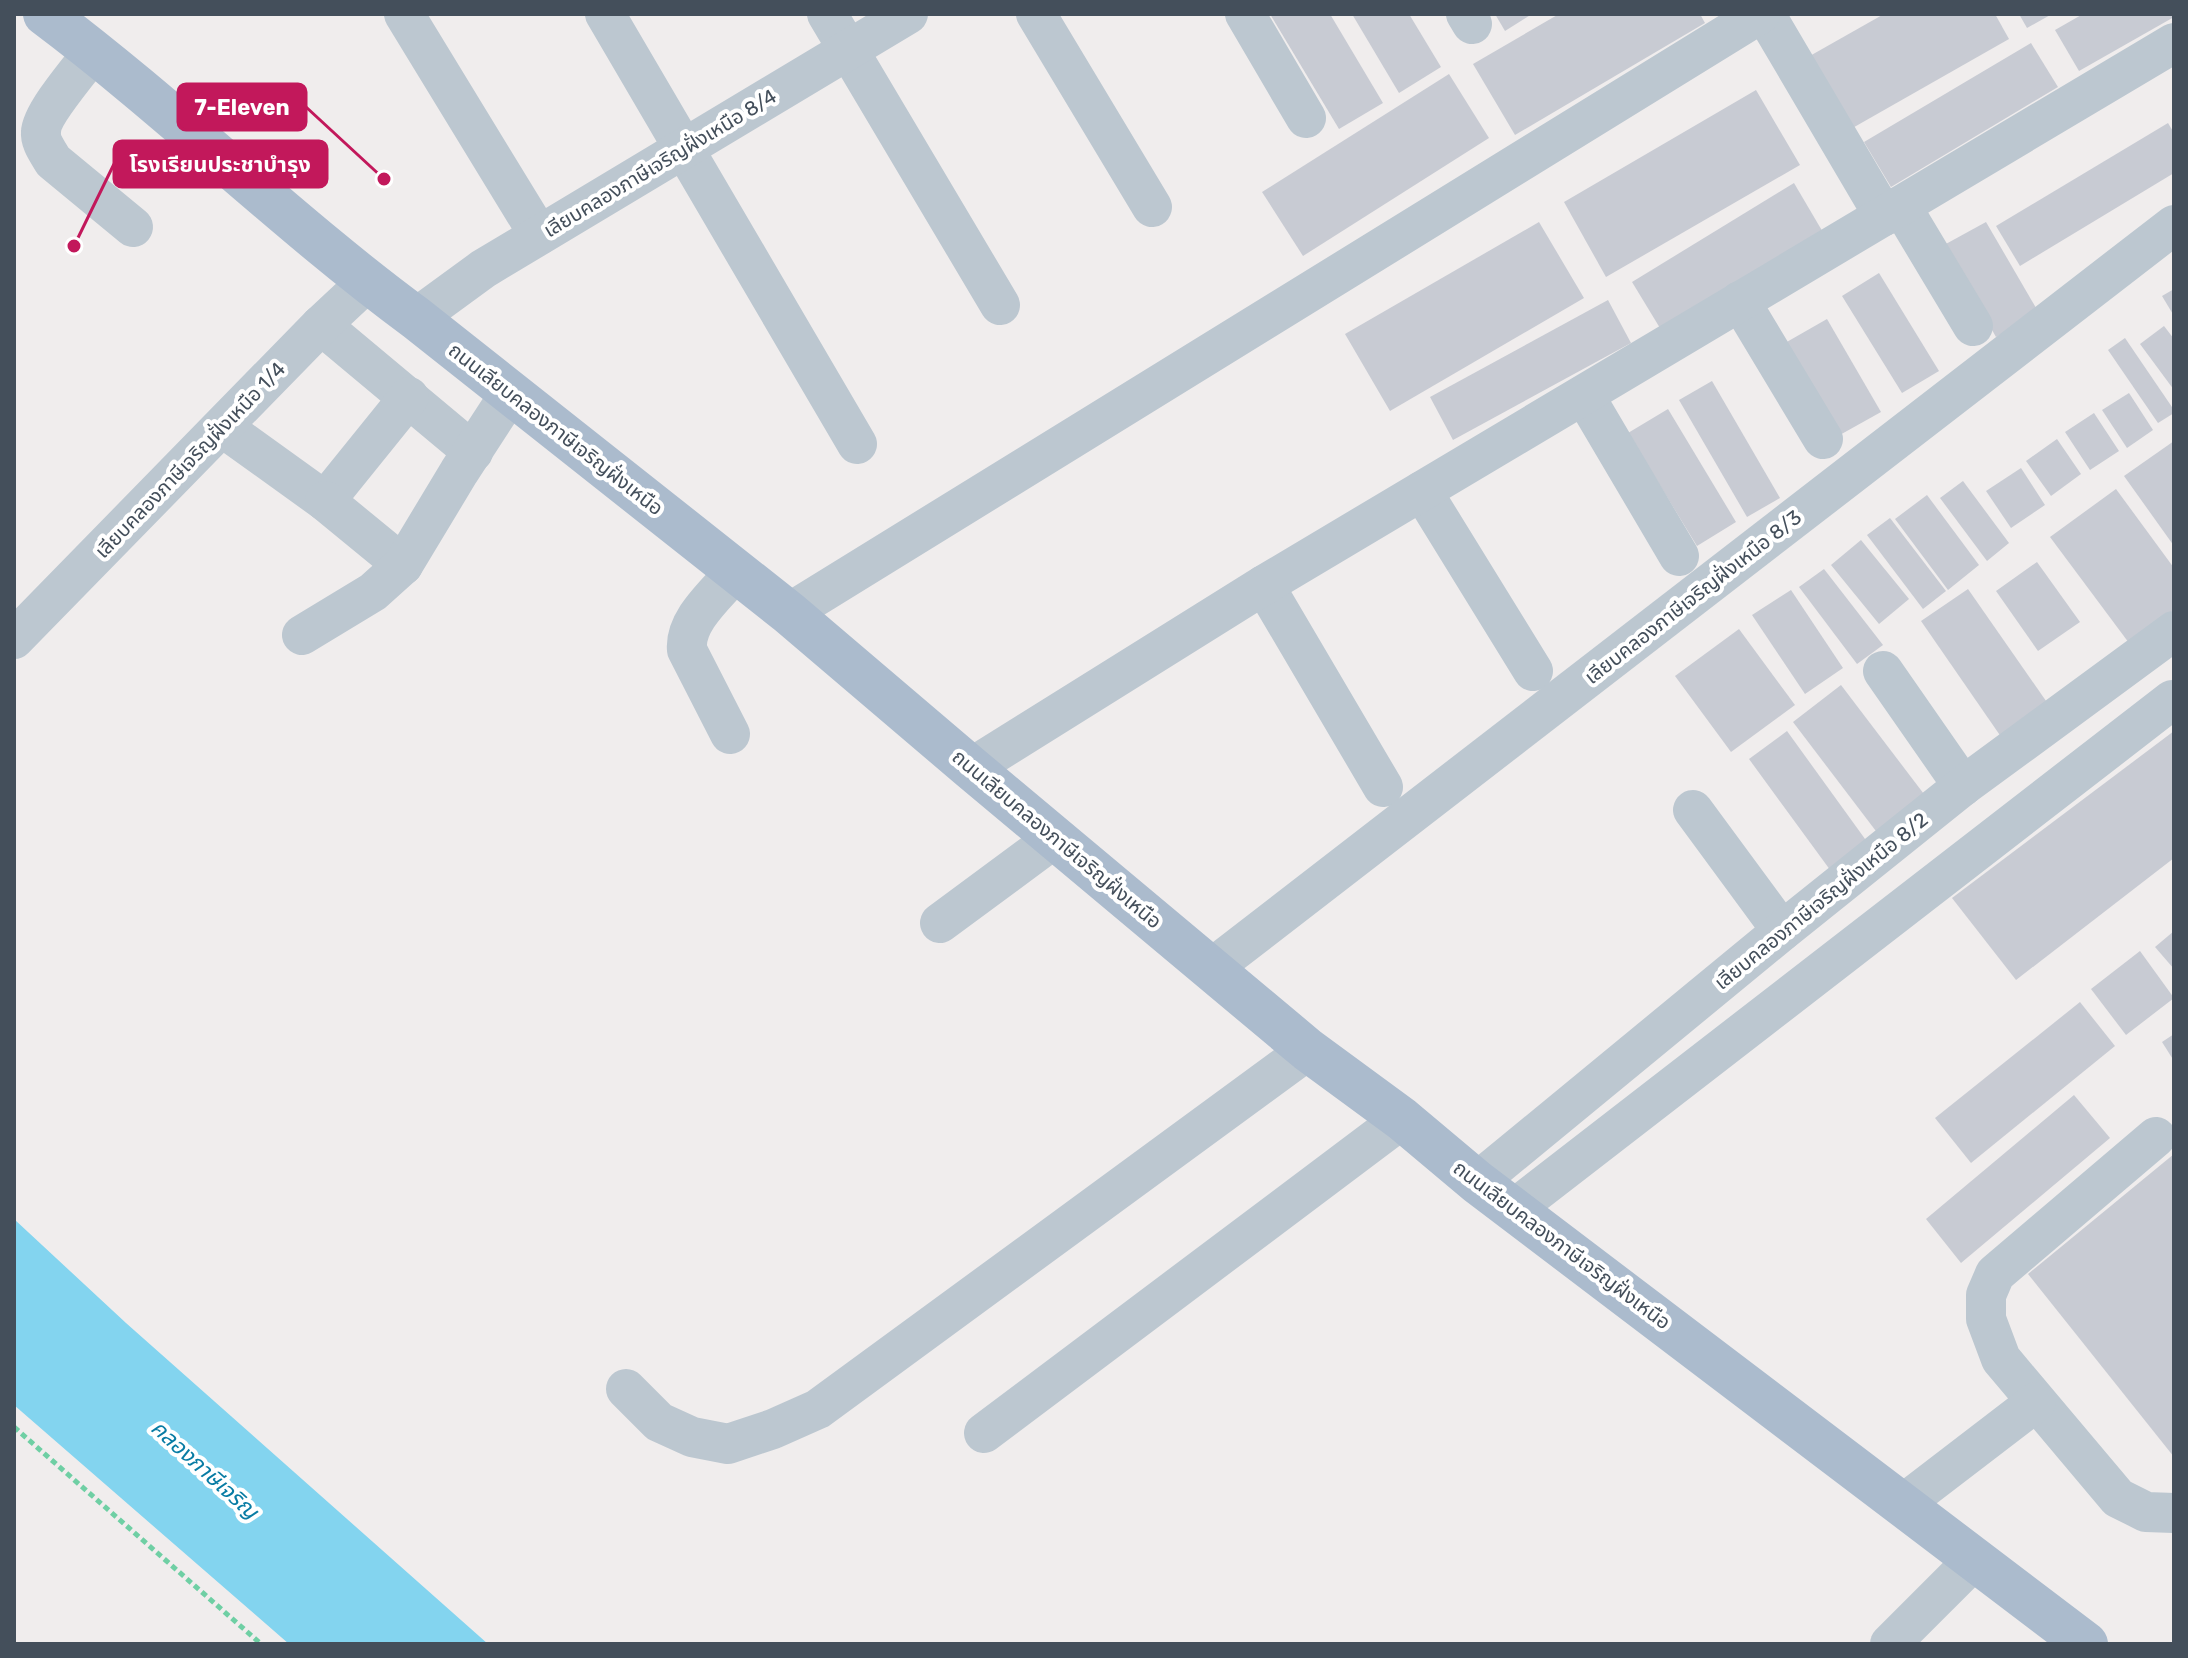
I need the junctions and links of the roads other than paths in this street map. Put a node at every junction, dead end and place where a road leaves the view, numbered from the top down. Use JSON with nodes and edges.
{"nodes":[{"id":1,"x":45,"y":14,"type":"edge"},
{"id":2,"x":404,"y":14,"type":"edge"},
{"id":3,"x":605,"y":14,"type":"edge"},
{"id":4,"x":827,"y":14,"type":"edge"},
{"id":5,"x":908,"y":14,"type":"edge"},
{"id":6,"x":1036,"y":14,"type":"edge"},
{"id":7,"x":1245,"y":14,"type":"edge"},
{"id":8,"x":1762,"y":14,"type":"edge"},
{"id":9,"x":2174,"y":43,"type":"edge"},
{"id":10,"x":849,"y":50,"type":"junction"},
{"id":11,"x":94,"y":51,"type":"junction"},
{"id":12,"x":1306,"y":118,"type":"dead end"},
{"id":13,"x":685,"y":147,"type":"junction"},
{"id":14,"x":1152,"y":207,"type":"dead end"},
{"id":15,"x":1892,"y":211,"type":"junction"},
{"id":16,"x":2174,"y":225,"type":"edge"},
{"id":17,"x":133,"y":227,"type":"dead end"},
{"id":18,"x":539,"y":235,"type":"junction"},
{"id":19,"x":367,"y":282,"type":"junction"},
{"id":20,"x":1740,"y":301,"type":"junction"},
{"id":21,"x":1000,"y":305,"type":"dead end"},
{"id":22,"x":416,"y":318,"type":"junction"},
{"id":23,"x":321,"y":325,"type":"junction"},
{"id":24,"x":1973,"y":326,"type":"dead end"},
{"id":25,"x":511,"y":392,"type":"junction"},
{"id":26,"x":1584,"y":395,"type":"junction"},
{"id":27,"x":409,"y":397,"type":"junction"},
{"id":28,"x":222,"y":427,"type":"junction"},
{"id":29,"x":1823,"y":439,"type":"dead end"},
{"id":30,"x":857,"y":444,"type":"dead end"},
{"id":31,"x":473,"y":452,"type":"junction"},
{"id":32,"x":1422,"y":491,"type":"junction"},
{"id":33,"x":325,"y":501,"type":"junction"},
{"id":34,"x":1679,"y":556,"type":"dead end"},
{"id":35,"x":403,"y":565,"type":"junction"},
{"id":36,"x":736,"y":571,"type":"junction"},
{"id":37,"x":1264,"y":585,"type":"junction"},
{"id":38,"x":789,"y":613,"type":"junction"},
{"id":39,"x":2174,"y":631,"type":"edge"},
{"id":40,"x":302,"y":635,"type":"dead end"},
{"id":41,"x":14,"y":639,"type":"edge"},
{"id":42,"x":1533,"y":671,"type":"dead end"},
{"id":43,"x":1883,"y":671,"type":"dead end"},
{"id":44,"x":2172,"y":700,"type":"dead end"},
{"id":45,"x":730,"y":734,"type":"dead end"},
{"id":46,"x":971,"y":768,"type":"junction"},
{"id":47,"x":1963,"y":786,"type":"junction"},
{"id":48,"x":1383,"y":787,"type":"dead end"},
{"id":49,"x":1693,"y":810,"type":"dead end"},
{"id":50,"x":1055,"y":838,"type":"junction"},
{"id":51,"x":940,"y":923,"type":"dead end"},
{"id":52,"x":1782,"y":931,"type":"junction"},
{"id":53,"x":1212,"y":968,"type":"junction"},
{"id":54,"x":1308,"y":1050,"type":"junction"},
{"id":55,"x":1402,"y":1119,"type":"junction"},
{"id":56,"x":2156,"y":1137,"type":"dead end"},
{"id":57,"x":1477,"y":1182,"type":"junction"},
{"id":58,"x":1514,"y":1209,"type":"junction"},
{"id":59,"x":626,"y":1389,"type":"dead end"},
{"id":60,"x":2036,"y":1402,"type":"junction"},
{"id":61,"x":984,"y":1433,"type":"dead end"},
{"id":62,"x":1903,"y":1504,"type":"junction"},
{"id":63,"x":2174,"y":1513,"type":"edge"},
{"id":64,"x":1975,"y":1559,"type":"junction"},
{"id":65,"x":1890,"y":1644,"type":"edge"},
{"id":66,"x":2086,"y":1644,"type":"edge"}],
"edges":[{"from":1,"to":11,"type":"main road","name":"ถนนเลียบคลองภาษีเจริญฝั่งเหนือ"},
{"from":2,"to":18,"type":"street"},
{"from":3,"to":13,"type":"street"},
{"from":4,"to":10,"type":"street"},
{"from":5,"to":10,"type":"street","name":"เลียบคลองภาษีเจริญฝั่งเหนือ 8/4"},
{"from":6,"to":14,"type":"street"},
{"from":7,"to":12,"type":"street"},
{"from":8,"to":15,"type":"street"},
{"from":8,"to":38,"type":"street"},
{"from":9,"to":15,"type":"street"},
{"from":10,"to":13,"type":"street","name":"เลียบคลองภาษีเจริญฝั่งเหนือ 8/4"},
{"from":10,"to":21,"type":"street"},
{"from":11,"to":17,"type":"street"},
{"from":11,"to":19,"type":"main road","name":"ถนนเลียบคลองภาษีเจริญฝั่งเหนือ"},
{"from":13,"to":18,"type":"street","name":"เลียบคลองภาษีเจริญฝั่งเหนือ 8/4"},
{"from":13,"to":30,"type":"street"},
{"from":15,"to":20,"type":"street"},
{"from":15,"to":24,"type":"street"},
{"from":16,"to":53,"type":"street","name":"เลียบคลองภาษีเจริญฝั่งเหนือ 8/3"},
{"from":18,"to":22,"type":"street","name":"เลียบคลองภาษีเจริญฝั่งเหนือ 8/4"},
{"from":19,"to":22,"type":"main road","name":"ถนนเลียบคลองภาษีเจริญฝั่งเหนือ"},
{"from":19,"to":23,"type":"street","name":"เลียบคลองภาษีเจริญฝั่งเหนือ 1/4"},
{"from":20,"to":26,"type":"street"},
{"from":20,"to":29,"type":"street"},
{"from":22,"to":25,"type":"main road","name":"ถนนเลียบคลองภาษีเจริญฝั่งเหนือ"},
{"from":23,"to":27,"type":"street"},
{"from":23,"to":28,"type":"street","name":"เลียบคลองภาษีเจริญฝั่งเหนือ 1/4"},
{"from":25,"to":31,"type":"street"},
{"from":25,"to":36,"type":"main road","name":"ถนนเลียบคลองภาษีเจริญฝั่งเหนือ"},
{"from":26,"to":32,"type":"street"},
{"from":26,"to":34,"type":"street"},
{"from":27,"to":31,"type":"street"},
{"from":27,"to":33,"type":"street"},
{"from":28,"to":33,"type":"street"},
{"from":28,"to":41,"type":"street","name":"เลียบคลองภาษีเจริญฝั่งเหนือ 1/4"},
{"from":31,"to":35,"type":"street"},
{"from":32,"to":37,"type":"street"},
{"from":32,"to":42,"type":"street"},
{"from":33,"to":35,"type":"street"},
{"from":35,"to":40,"type":"street"},
{"from":36,"to":38,"type":"main road","name":"ถนนเลียบคลองภาษีเจริญฝั่งเหนือ"},
{"from":36,"to":45,"type":"street"},
{"from":37,"to":46,"type":"street"},
{"from":37,"to":48,"type":"street"},
{"from":38,"to":46,"type":"main road","name":"ถนนเลียบคลองภาษีเจริญฝั่งเหนือ"},
{"from":39,"to":47,"type":"street","name":"เลียบคลองภาษีเจริญฝั่งเหนือ 8/2"},
{"from":43,"to":47,"type":"street"},
{"from":44,"to":58,"type":"street"},
{"from":46,"to":50,"type":"main road","name":"ถนนเลียบคลองภาษีเจริญฝั่งเหนือ"},
{"from":47,"to":52,"type":"street","name":"เลียบคลองภาษีเจริญฝั่งเหนือ 8/2"},
{"from":49,"to":52,"type":"street"},
{"from":50,"to":51,"type":"street"},
{"from":50,"to":53,"type":"main road","name":"ถนนเลียบคลองภาษีเจริญฝั่งเหนือ"},
{"from":52,"to":57,"type":"street","name":"เลียบคลองภาษีเจริญฝั่งเหนือ 8/2"},
{"from":53,"to":54,"type":"main road","name":"ถนนเลียบคลองภาษีเจริญฝั่งเหนือ"},
{"from":54,"to":55,"type":"main road","name":"ถนนเลียบคลองภาษีเจริญฝั่งเหนือ"},
{"from":54,"to":59,"type":"street"},
{"from":55,"to":57,"type":"main road","name":"ถนนเลียบคลองภาษีเจริญฝั่งเหนือ"},
{"from":55,"to":61,"type":"street"},
{"from":56,"to":60,"type":"street"},
{"from":57,"to":58,"type":"main road","name":"ถนนเลียบคลองภาษีเจริญฝั่งเหนือ"},
{"from":58,"to":62,"type":"main road","name":"ถนนเลียบคลองภาษีเจริญฝั่งเหนือ"},
{"from":60,"to":62,"type":"street"},
{"from":60,"to":63,"type":"street"},
{"from":62,"to":64,"type":"main road","name":"ถนนเลียบคลองภาษีเจริญฝั่งเหนือ"},
{"from":64,"to":65,"type":"street"},
{"from":64,"to":66,"type":"main road","name":"ถนนเลียบคลองภาษีเจริญฝั่งเหนือ"}]}
